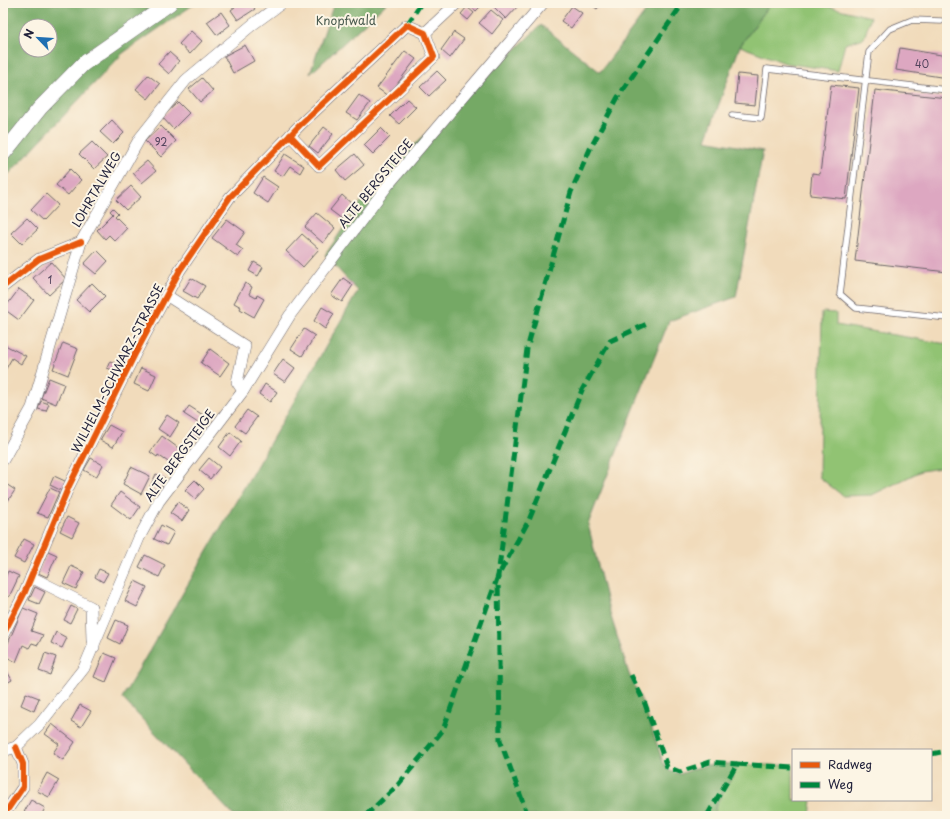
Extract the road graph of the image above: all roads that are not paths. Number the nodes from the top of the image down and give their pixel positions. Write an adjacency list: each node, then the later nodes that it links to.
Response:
1 (170, 3): 11 (main road)
2 (282, 3): 12 (street, LOHRTALWEG)
3 (457, 3): 6 (street)
4 (543, 3): 16 (street, ALTE BERGSTEIGE)
5 (941, 22): 7 (lane)
6 (425, 33): 10 (street, WILHELM-SCHWARZ-STRASSE); 10 (street)
7 (866, 80): 8 (lane); 9 (lane); 15 (lane)
8 (947, 90)
9 (732, 115)
10 (290, 135): 14 (street, WILHELM-SCHWARZ-STRASSE)
11 (3, 154)
12 (81, 242): 13 (street); 17 (street, LOHRTALWEG)
13 (3, 287)
14 (166, 295): 16 (street); 18 (street, WILHELM-SCHWARZ-STRASSE)
15 (947, 318)
16 (243, 391): 20 (street, ALTE BERGSTEIGE)
17 (3, 460)
18 (31, 577): 19 (street, WILHELM-SCHWARZ-STRASSE); 20 (street)
19 (3, 635)
20 (94, 648): 21 (street, ALTE BERGSTEIGE)
21 (16, 747): 22 (street, ALTE BERGSTEIGE); 23 (street)
22 (3, 751)
23 (3, 816)

